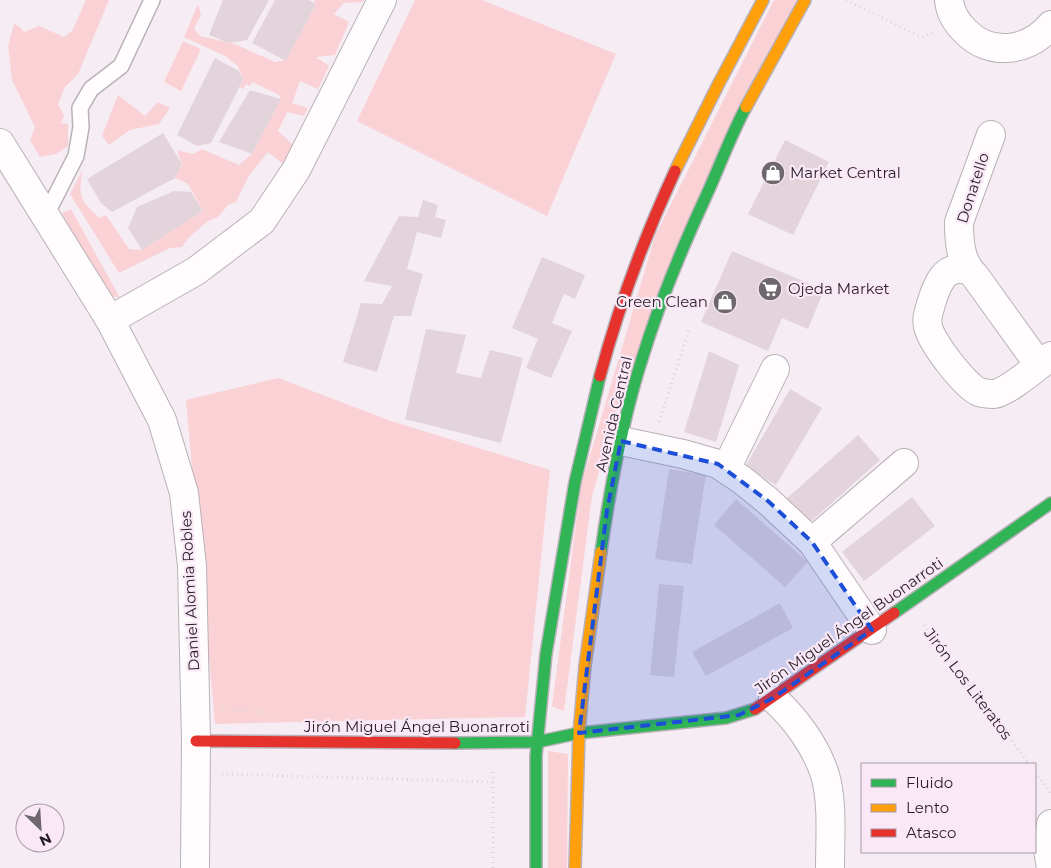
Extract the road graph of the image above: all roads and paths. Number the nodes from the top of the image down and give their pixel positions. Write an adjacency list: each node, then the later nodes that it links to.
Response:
1 (152, 0): 12 (lane)
2 (382, 0): 14 (street)
3 (763, 0): 29 (street, Avenida Central)
4 (805, 0): 18 (street, Avenida Central)
5 (846, 0): 6 (path)
6 (953, 12): 7 (street)
7 (1051, 26)
8 (0, 126): 11 (street, Daniel Alomia Robles)
9 (991, 135): 13 (street, Donatello)
10 (0, 142): 11 (street, Daniel Alomia Robles)
11 (21, 175): 12 (street, Daniel Alomia Robles)
12 (46, 215): 14 (street, Daniel Alomia Robles)
13 (968, 270): 16 (street, Donatello); 16 (street, Donatello)
14 (110, 320): 28 (street, Daniel Alomia Robles)
15 (690, 327): 19 (path)
16 (1045, 360)
17 (775, 369): 21 (street)
18 (621, 441): 19 (street); 27 (street, Avenida Central)
19 (651, 447): 21 (street)
20 (904, 463): 23 (street)
21 (726, 469): 23 (street)
22 (1051, 503): 24 (street, Jirón Miguel Ángel Buonarroti)
23 (812, 542): 25 (street)
24 (908, 604): 25 (street, Jirón Miguel Ángel Buonarroti); 31 (path, Jirón Los Literatos)
25 (872, 630): 26 (street, Jirón Miguel Ángel Buonarroti)
26 (773, 698): 27 (street, Jirón Miguel Ángel Buonarroti); 41 (street)
27 (579, 734): 29 (street, Jirón Miguel Ángel Buonarroti); 40 (street, Avenida Central)
28 (196, 741): 30 (street, Jirón Miguel Ángel Buonarroti); 37 (street, Daniel Alomia Robles)
29 (537, 742): 30 (street, Jirón Miguel Ángel Buonarroti); 39 (street, Avenida Central)
30 (494, 743): 34 (path)
31 (1028, 763)
32 (1036, 773): 35 (path)
33 (221, 774): 34 (path)
34 (493, 782): 38 (path)
35 (1051, 793)
36 (1051, 824): 42 (street)
37 (195, 868)
38 (493, 868)
39 (536, 868)
40 (575, 868)
41 (830, 868)
42 (1051, 868)

